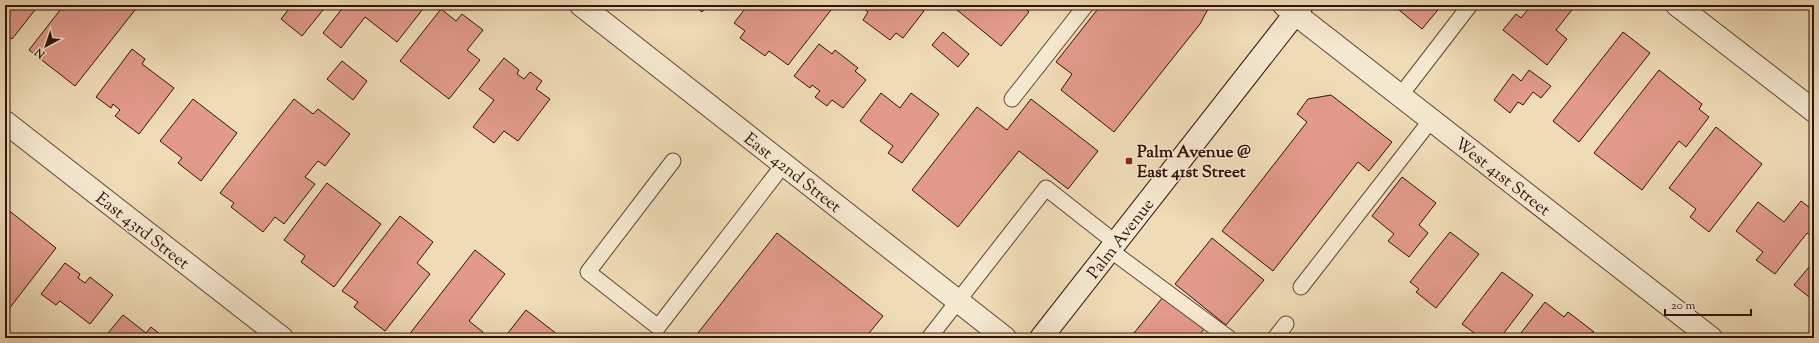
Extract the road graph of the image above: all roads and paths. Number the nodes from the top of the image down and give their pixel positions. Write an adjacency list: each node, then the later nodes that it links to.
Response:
1 (581, 5): 12 (street, East 42nd Street)
2 (1086, 5): 7 (lane)
3 (1470, 5): 6 (lane)
4 (1677, 5): 8 (street)
5 (1294, 8): 6 (street, West 41st Street); 13 (street, Palm Avenue)
6 (1400, 96): 9 (street, West 41st Street)
7 (1012, 99)
8 (1814, 111)
9 (1431, 120): 14 (lane); 23 (street, West 41st Street)
10 (5, 122): 17 (street, East 43rd Street)
11 (673, 161): 12 (lane)
12 (784, 164): 15 (street, East 42nd Street)
13 (1113, 246): 15 (lane); 20 (street, Palm Avenue); 21 (lane)
14 (1301, 287)
15 (958, 300): 18 (lane); 19 (street, East 42nd Street)
16 (1286, 324): 22 (lane)
17 (282, 338)
18 (929, 338)
19 (1005, 338)
20 (1041, 338)
21 (1229, 338)
22 (1275, 338)
23 (1711, 338)

